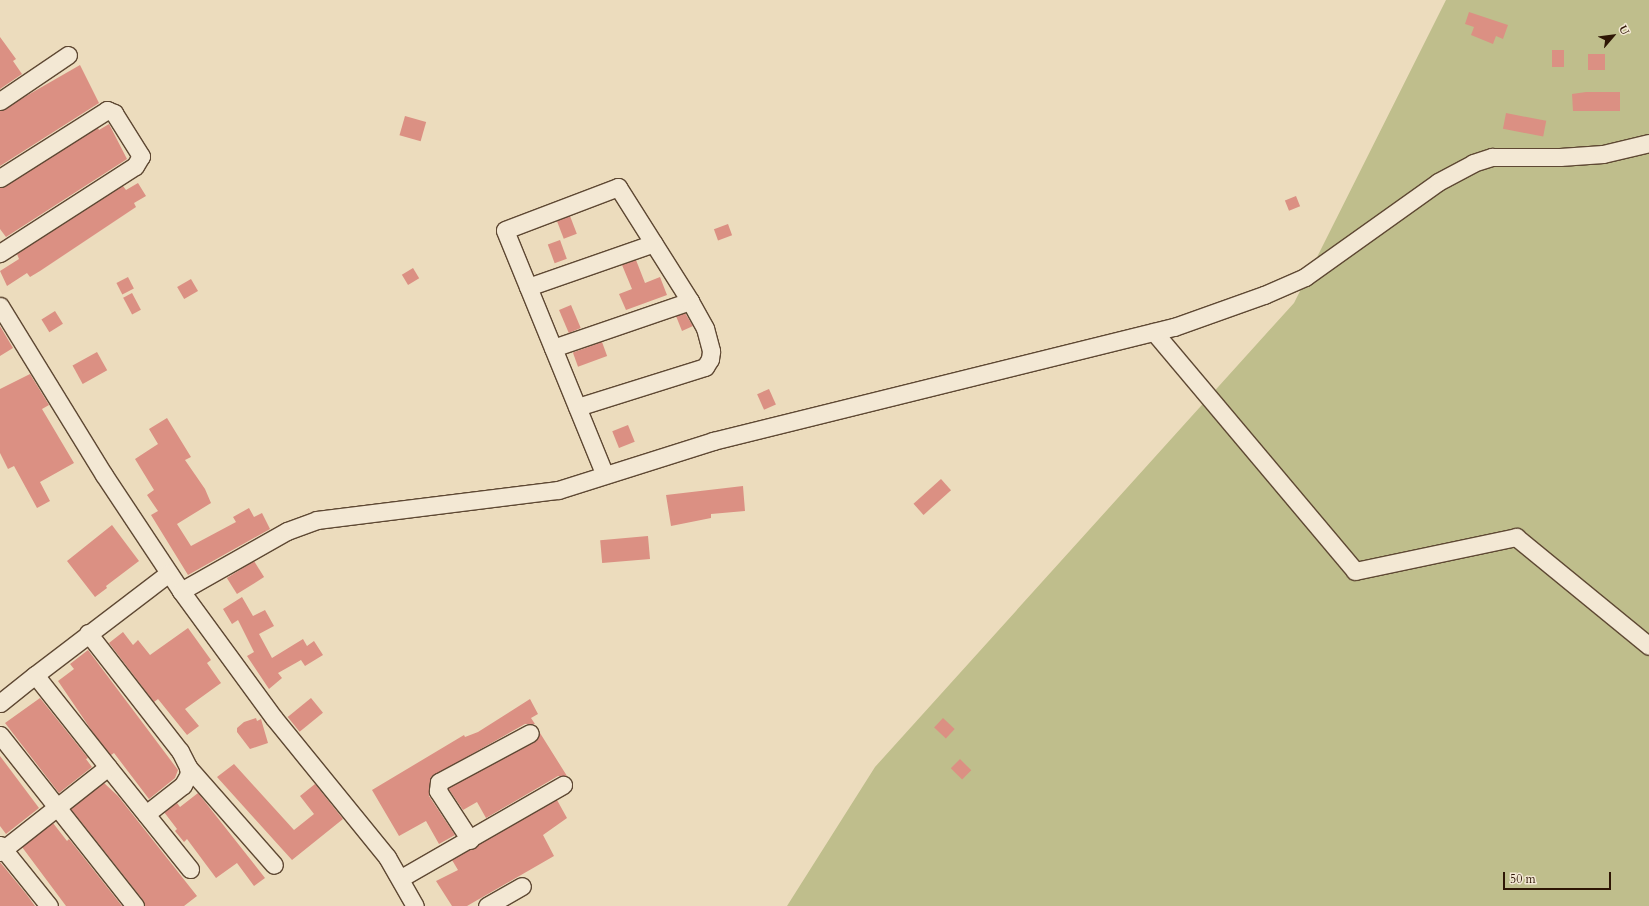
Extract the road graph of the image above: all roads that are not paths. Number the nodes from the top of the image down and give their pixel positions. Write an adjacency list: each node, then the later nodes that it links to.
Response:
1 (68, 55): 2 (street)
2 (0, 101)
3 (1649, 143): 10 (street)
4 (0, 178): 6 (street)
5 (654, 243): 7 (street); 7 (street); 8 (street)
6 (0, 253)
7 (528, 287): 11 (street)
8 (690, 301): 11 (street); 12 (street)
9 (0, 306): 14 (street)
10 (1154, 332): 13 (street); 17 (street)
11 (553, 348): 12 (street)
12 (577, 407): 13 (street)
13 (601, 474): 15 (street)
14 (170, 573): 15 (street); 16 (street)
15 (181, 591): 31 (street)
16 (88, 633): 18 (street); 23 (street)
17 (1649, 646)
18 (35, 675): 19 (street); 22 (street)
19 (0, 704)
20 (530, 733): 27 (street)
21 (0, 735): 25 (street)
22 (108, 767): 25 (street); 26 (street)
23 (188, 767): 26 (street); 29 (street)
24 (563, 784): 27 (street)
25 (56, 809): 28 (street); 34 (street)
26 (146, 814): 30 (street)
27 (470, 840): 31 (street)
28 (1, 849): 33 (street)
29 (274, 865)
30 (190, 869)
31 (401, 878): 35 (street)
32 (522, 886): 36 (street)
33 (49, 906)
34 (135, 906)
35 (415, 906)
36 (487, 906)

